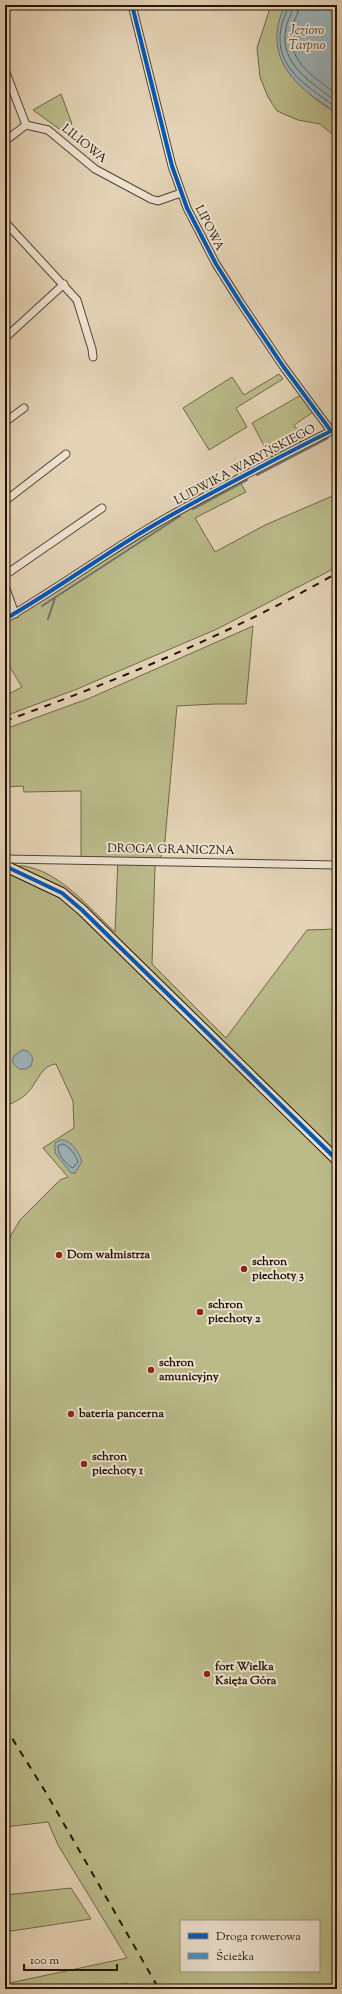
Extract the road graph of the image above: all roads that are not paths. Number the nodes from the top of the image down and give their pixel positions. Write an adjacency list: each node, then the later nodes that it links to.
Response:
1 (132, 5): 5 (street, LIPOWA)
2 (5, 70): 3 (street)
3 (26, 125): 4 (street); 5 (street, LILIOWA)
4 (5, 141)
5 (181, 193): 12 (street, LIPOWA)
6 (5, 222): 7 (street)
7 (64, 284): 8 (street); 9 (street)
8 (5, 338)
9 (92, 357)
10 (24, 408): 11 (street)
11 (5, 422)
12 (334, 432): 18 (street, LUDWIKA WARYŃSKIEGO)
13 (66, 454): 14 (street)
14 (5, 501)
15 (102, 508): 16 (street)
16 (5, 575)
17 (5, 586): 18 (street)
18 (15, 614): 19 (street, LUDWIKA WARYŃSKIEGO)
19 (5, 619)
20 (5, 859): 22 (street, DROGA GRANICZNA)
21 (5, 866): 23 (street)
22 (337, 866)
23 (337, 1160)

